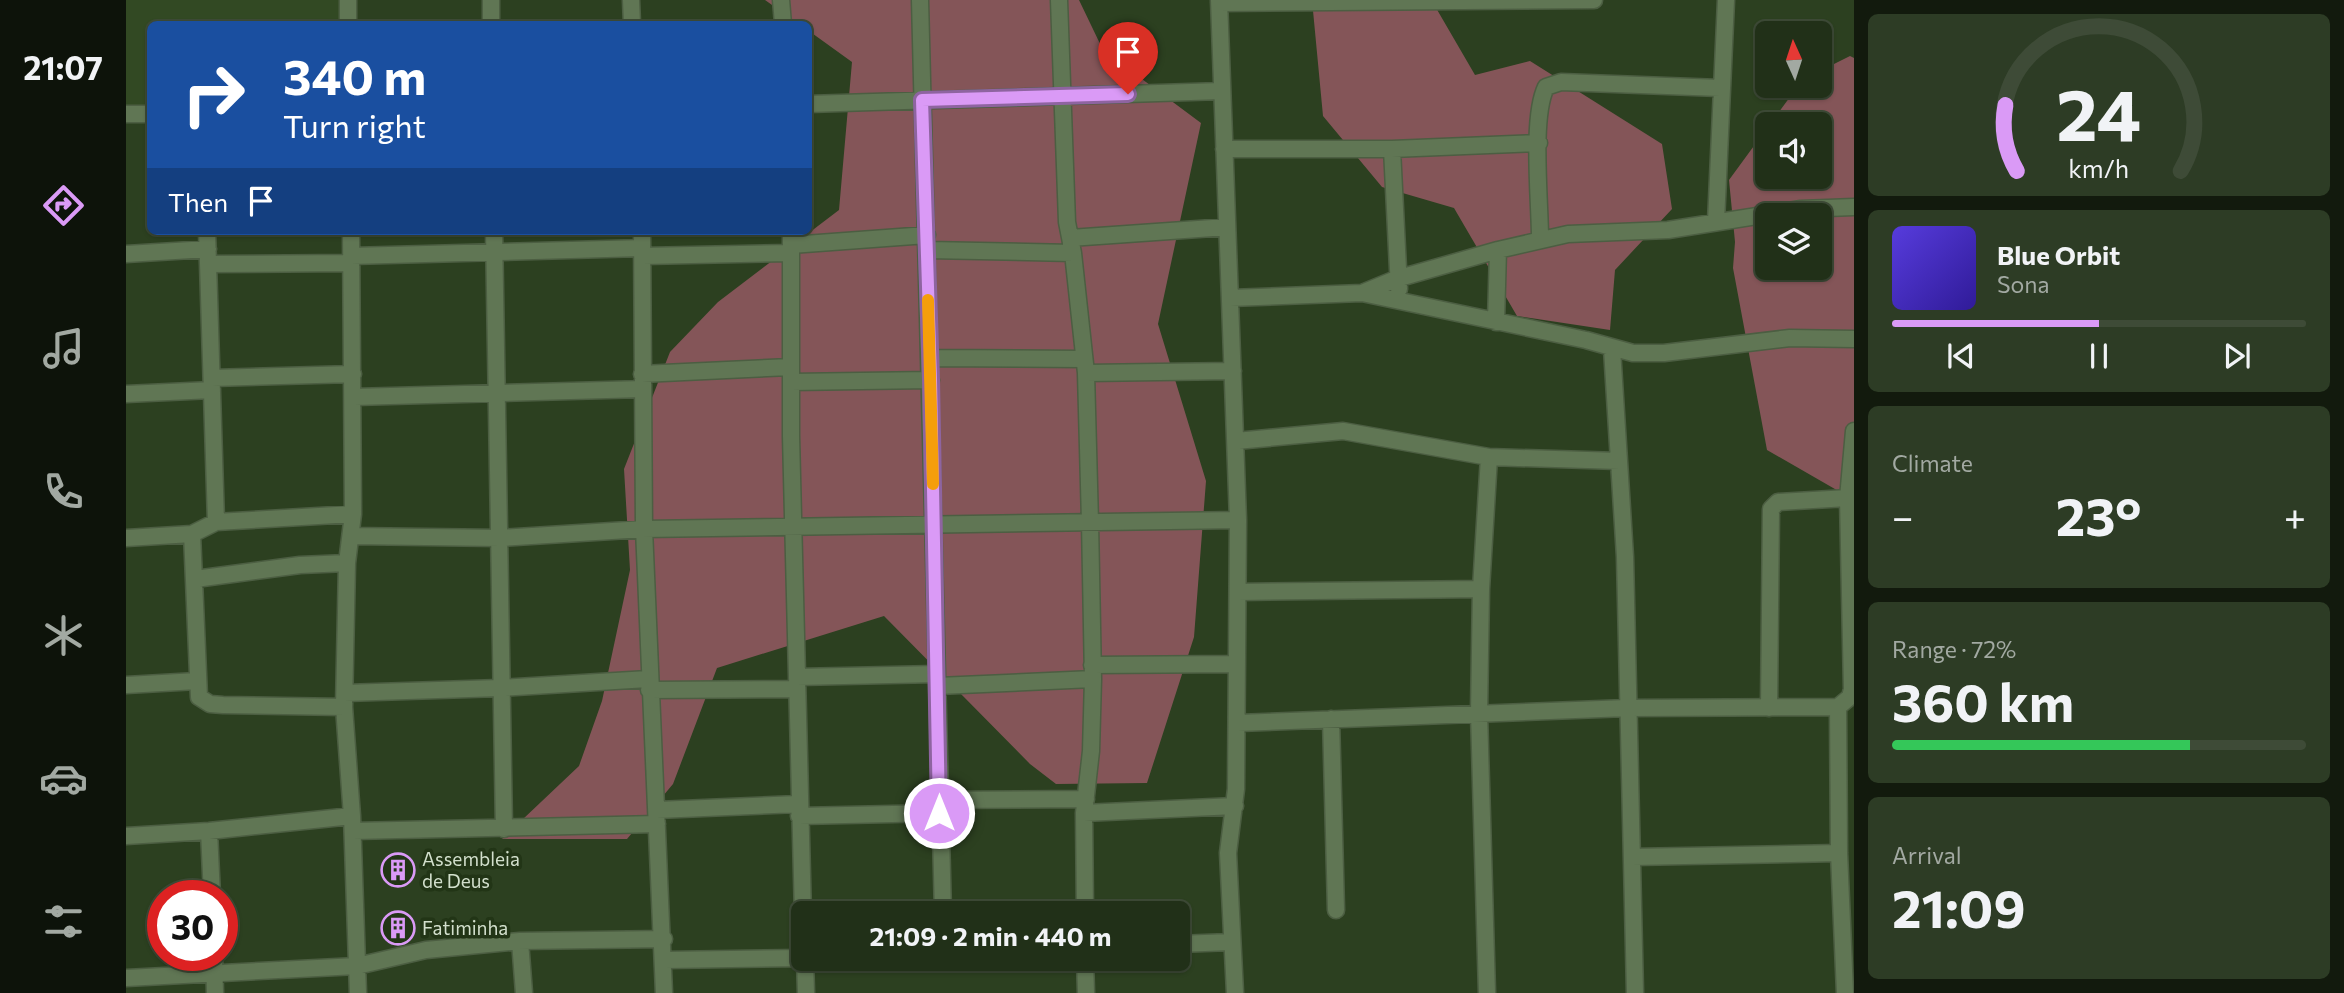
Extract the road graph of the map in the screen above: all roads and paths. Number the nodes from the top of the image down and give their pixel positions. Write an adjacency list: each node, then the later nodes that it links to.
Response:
1 (348, 0): 10 (street)
2 (491, 0): 11 (street)
3 (631, 0): 12 (street)
4 (781, 0): 13 (street)
5 (920, 0): 17 (street)
6 (1059, 0): 16 (street)
7 (1594, 0): 9 (street)
8 (1726, 0): 14 (street)
9 (1219, 2): 15 (street)
10 (348, 21)
11 (491, 21)
12 (632, 21)
13 (783, 21)
14 (1720, 88): 21 (street); 25 (street)
15 (1222, 91): 16 (street); 22 (street)
16 (1060, 97): 17 (street); 34 (street)
17 (922, 100): 18 (street); 33 (street)
18 (812, 104)
19 (126, 114): 20 (street)
20 (147, 114)
21 (1539, 143): 23 (street); 31 (street)
22 (1224, 149): 23 (street); 26 (street)
23 (1392, 149): 41 (street)
24 (1854, 207): 25 (street)
25 (1716, 222): 31 (street)
26 (1227, 227): 34 (street); 43 (street)
27 (207, 235): 39 (street)
28 (351, 235): 40 (street)
29 (494, 235): 36 (street)
30 (642, 235): 37 (street)
31 (1541, 238): 35 (street)
32 (791, 243): 33 (street); 37 (street); 52 (street)
33 (927, 243): 34 (street); 48 (street)
34 (1071, 246): 49 (street)
35 (1498, 250): 41 (street); 45 (street)
36 (495, 252): 37 (street); 40 (street); 56 (street)
37 (642, 252): 54 (street)
38 (126, 254): 39 (street)
39 (208, 257): 40 (street); 55 (street)
40 (351, 260): 51 (street)
41 (1396, 279): 42 (street); 44 (street)
42 (1362, 293): 43 (street); 44 (street)
43 (1230, 298): 50 (street)
44 (1402, 301): 45 (street)
45 (1496, 322): 47 (street)
46 (1854, 339): 47 (street)
47 (1612, 349): 62 (street)
48 (929, 358): 49 (street); 53 (street)
49 (1084, 366): 50 (street); 67 (street)
50 (1233, 371): 60 (street)
51 (353, 374): 55 (street); 58 (street)
52 (790, 375): 53 (street); 54 (street); 68 (street)
53 (931, 380): 69 (street)
54 (643, 382): 56 (street); 70 (street)
55 (212, 384): 57 (street); 66 (street)
56 (499, 392): 58 (street); 74 (street)
57 (126, 394)
58 (354, 397): 64 (street)
59 (1854, 431): 63 (street)
60 (1236, 441): 61 (street); 65 (street)
61 (1489, 457): 62 (street); 77 (street)
62 (1619, 461): 89 (street)
63 (1851, 489): 88 (street); 90 (street)
64 (353, 514): 66 (street); 72 (street)
65 (1238, 520): 67 (street); 78 (street)
66 (216, 522): 71 (street)
67 (1090, 522): 69 (street); 80 (street)
68 (793, 527): 69 (street); 70 (street); 83 (street)
69 (934, 527): 81 (street)
70 (644, 530): 74 (street); 84 (street)
71 (192, 534): 73 (street); 76 (street)
72 (352, 536): 74 (street); 75 (street)
73 (126, 538)
74 (500, 538): 86 (street)
75 (347, 563): 76 (street); 87 (street)
76 (195, 579): 82 (street)
77 (1481, 589): 78 (street); 91 (street)
78 (1238, 592): 79 (street)
79 (1237, 664): 80 (street); 93 (street)
80 (1092, 672): 81 (street); 96 (street)
81 (938, 680): 83 (street); 95 (street)
82 (197, 681): 85 (street); 87 (street)
83 (797, 683): 84 (street); 98 (street)
84 (648, 684): 86 (street); 99 (street)
85 (126, 685)
86 (500, 688): 87 (street); 101 (street)
87 (344, 700): 100 (street)
88 (1838, 707): 90 (street); 94 (street)
89 (1627, 708): 90 (street); 91 (street); 105 (street)
90 (1769, 708)
91 (1479, 713): 92 (street); 130 (street)
92 (1331, 719): 93 (street); 110 (street)
93 (1238, 723): 97 (street)
94 (1846, 789): 104 (street)
95 (939, 806): 96 (street); 98 (street); 108 (street)
96 (1085, 806): 97 (street); 109 (street)
97 (1235, 806): 113 (street)
98 (799, 810): 99 (street); 107 (street)
99 (657, 817): 101 (street); 111 (street)
100 (352, 823): 101 (street); 102 (street); 117 (street)
101 (504, 829)
102 (209, 831): 103 (street); 106 (street)
103 (126, 836)
104 (1839, 853): 105 (street); 132 (street)
105 (1632, 857): 131 (street)
106 (211, 880)
107 (802, 901)
108 (943, 901)
109 (1085, 901)
110 (1336, 909)
111 (664, 939): 112 (street); 116 (street)
112 (520, 941): 117 (street); 125 (street)
113 (1231, 942): 114 (street); 129 (street)
114 (1190, 944)
115 (791, 958): 116 (street)
116 (665, 960): 126 (street)
117 (357, 966): 121 (street); 124 (street)
118 (215, 971): 121 (street)
119 (805, 971): 127 (street)
120 (1085, 971): 128 (street)
121 (215, 974): 122 (street); 123 (street)
122 (126, 978)
123 (215, 993)
124 (358, 993)
125 (524, 993)
126 (664, 993)
127 (806, 993)
128 (1086, 993)
129 (1235, 993)
130 (1487, 993)
131 (1635, 993)
132 (1845, 993)

